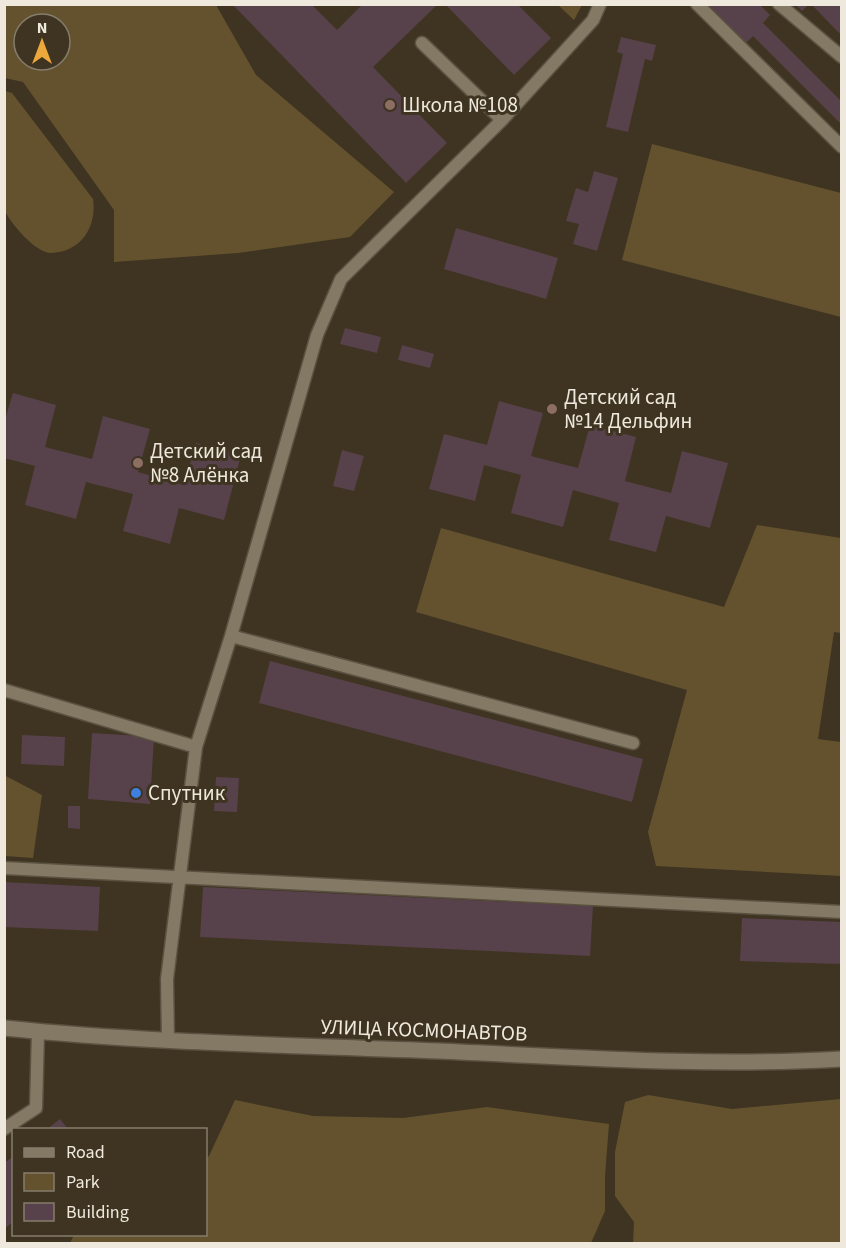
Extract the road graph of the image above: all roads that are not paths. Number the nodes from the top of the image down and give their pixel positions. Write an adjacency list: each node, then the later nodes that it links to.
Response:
1 (600, 4): 6 (lane)
2 (697, 4): 7 (lane)
3 (779, 4): 5 (lane)
4 (422, 43): 6 (lane)
5 (842, 57)
6 (502, 120): 8 (lane)
7 (842, 147)
8 (231, 636): 10 (lane); 11 (lane)
9 (4, 690): 11 (lane)
10 (633, 743)
11 (196, 747): 13 (lane)
12 (4, 868): 13 (lane)
13 (179, 879): 14 (lane); 17 (lane)
14 (842, 912)
15 (4, 1028): 16 (street, УЛИЦА КОСМОНАВТОВ)
16 (38, 1032): 17 (street, УЛИЦА КОСМОНАВТОВ); 19 (lane)
17 (168, 1040): 18 (street, УЛИЦА КОСМОНАВТОВ)
18 (842, 1059)
19 (4, 1129)

